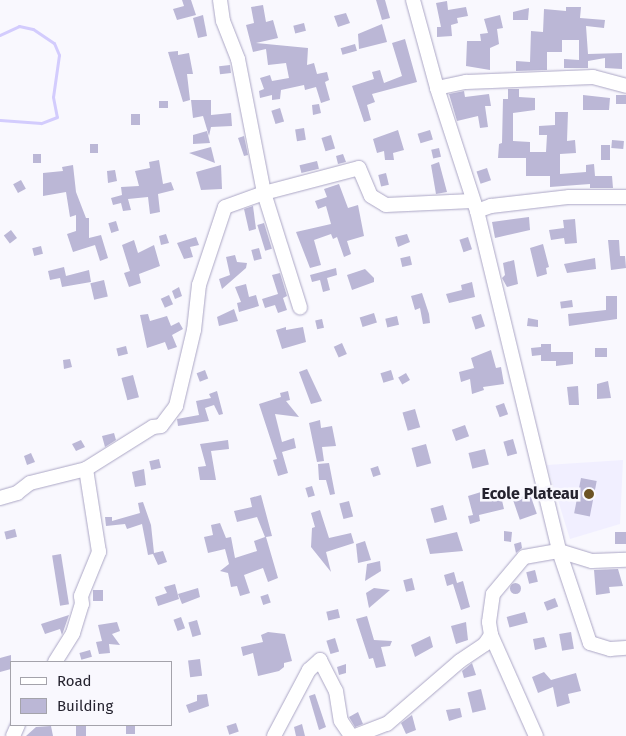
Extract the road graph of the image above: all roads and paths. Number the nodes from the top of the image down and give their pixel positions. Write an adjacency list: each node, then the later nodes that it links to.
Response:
1 (220, 0): 5 (street)
2 (413, 0): 4 (street)
3 (626, 86): 4 (street)
4 (437, 88): 7 (street)
5 (264, 193): 7 (street); 8 (street); 9 (street)
6 (626, 197): 7 (street)
7 (474, 206): 11 (street)
8 (300, 307)
9 (86, 469): 10 (street); 15 (street)
10 (0, 498)
11 (559, 551): 12 (street); 13 (street); 14 (street)
12 (626, 560)
13 (491, 635): 18 (street); 19 (street)
14 (626, 648)
15 (56, 661)
16 (274, 736): 17 (street)
17 (351, 736)
18 (355, 736)
19 (536, 736)

